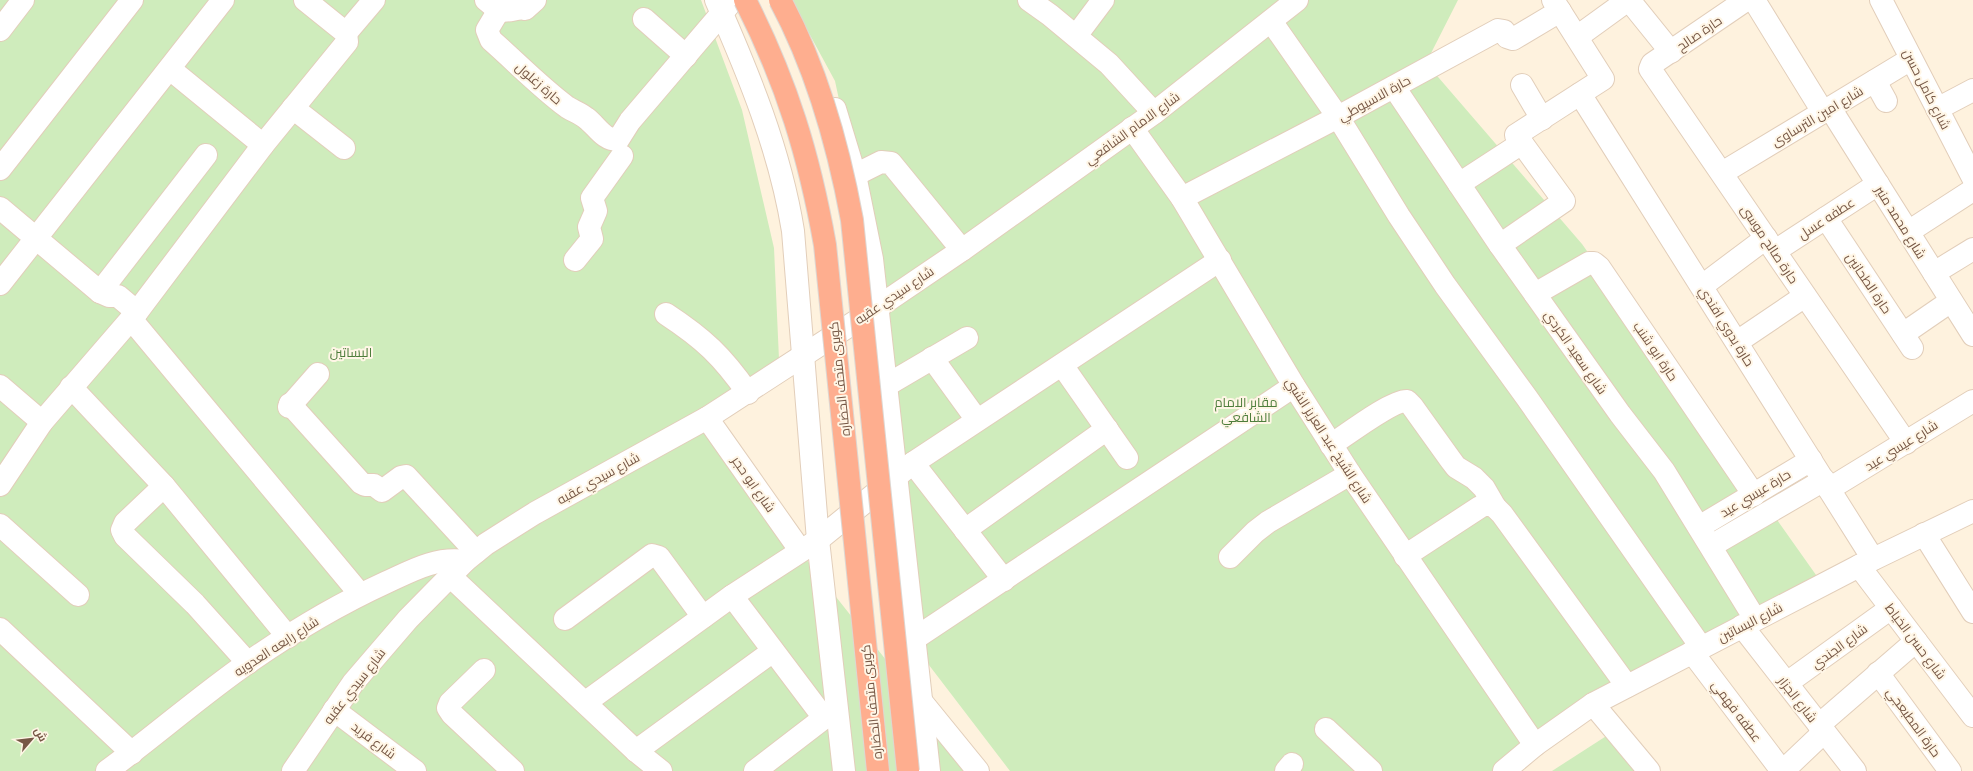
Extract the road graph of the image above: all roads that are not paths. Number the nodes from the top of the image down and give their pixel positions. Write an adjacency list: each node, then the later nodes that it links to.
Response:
1 (23, 0): 22 (street)
2 (132, 0): 48 (street)
3 (223, 0): 29 (street)
4 (305, 0): 23 (street)
5 (374, 0): 23 (street)
6 (536, 0): 18 (street)
7 (745, 0): 152 (highway, كوبرى متحف الحضاره, bridge)
8 (780, 0): 153 (highway, bridge)
9 (788, 0): 50 (street)
10 (1029, 0): 24 (street)
11 (1103, 0): 24 (street)
12 (1297, 0): 21 (street, شارع الامام الشافعي)
13 (1629, 0): 25 (street); 26 (street)
14 (1746, 0): 26 (street, حارة صالح)
15 (1754, 0): 38 (street, شارع محمد منير)
16 (1882, 0): 28 (street, شارع كامل حسن)
17 (724, 4): 27 (street); 79 (street)
18 (493, 5): 46 (street, حارة زغلول)
19 (1557, 5): 25 (street); 32 (street, حارة الاسيوطي)
20 (644, 19): 27 (street)
21 (1271, 21): 39 (street, شارع الامام الشافعي); 40 (street, عطفه فهمي)
22 (0, 30)
23 (346, 33): 36 (street)
24 (1076, 36): 39 (street)
25 (1577, 37): 34 (street)
26 (1671, 52): 49 (street, حارة صالح موسى)
27 (686, 56): 46 (street)
28 (1912, 59): 30 (street, شارع امين الترساوى); 37 (street, شارع كامل حسن)
29 (170, 68): 44 (street); 59 (street)
30 (1875, 81): 35 (street); 38 (street, شارع امين الترساوى)
31 (1522, 85): 41 (street)
32 (1394, 87): 40 (street, حارة الاسيوطي); 52 (street, شارع سعيد الكردي)
33 (1973, 90): 37 (street)
34 (1580, 94): 41 (street); 68 (street, حارة بدوي افندي)
35 (1886, 101)
36 (293, 108): 44 (street); 45 (street)
37 (1937, 109): 51 (street, شارع كامل حسن)
38 (1827, 110): 49 (street, شارع امين الترساوى); 53 (street, شارع محمد منير)
39 (1154, 114): 42 (street, شارع الامام الشافعي)
40 (1338, 118): 55 (street, حارة الاسيوطي); 128 (street, عطفه فهمي)
41 (1542, 119): 43 (street)
42 (1132, 128): 55 (street, شارع الشيخ عبد العزيز الشبي); 63 (street, شارع الامام الشافعي)
43 (1522, 143): 52 (street); 60 (street)
44 (263, 145): 75 (street)
45 (344, 148)
46 (624, 154): 64 (street)
47 (206, 155): 69 (street)
48 (0, 168)
49 (1722, 173): 61 (street, حارة صالح موسى)
50 (855, 174): 63 (street); 73 (street)
51 (1973, 178)
52 (1460, 184): 60 (street, شارع سعيد الكردي)
53 (1878, 184): 57 (street, عطفه عسل); 58 (street, شارع محمد منير)
54 (1973, 190): 58 (street)
55 (1182, 198): 65 (street, شارع الشيخ عبد العزيز الشبي)
56 (0, 208): 59 (street)
57 (1826, 218): 61 (street, عطفه عسل); 72 (street, حارة الطحانين)
58 (1908, 232): 66 (street, شارع محمد منير)
59 (36, 237): 67 (street); 69 (street)
60 (1500, 245): 70 (street, شارع سعيد الكردي)
61 (1770, 245): 68 (street, عطفه عسل); 71 (street, حارة صالح موسى)
62 (1973, 249): 66 (street)
63 (962, 250): 73 (street, شارع سيدي عقبه)
64 (575, 260)
65 (1220, 260): 81 (street); 85 (street, شارع الشيخ عبد العزيز الشبي)
66 (1934, 274): 72 (street, شارع محمد منير)
67 (0, 284)
68 (1702, 286): 78 (street, حارة بدوي افندي)
69 (100, 292): 75 (street)
70 (1535, 294): 102 (street, حارة ابو شنب); 106 (street, شارع سعيد الكردي)
71 (1805, 296): 78 (street); 93 (street, حارة صالح موسى)
72 (1951, 301): 76 (street, شارع محمد منير)
73 (878, 307): 79 (street, شارع سيدي عقبه); 83 (street)
74 (666, 314): 87 (street)
75 (134, 315): 86 (street); 116 (street)
76 (1973, 335)
77 (967, 338): 80 (street)
78 (1737, 342): 96 (street, حارة بدوي افندي)
79 (804, 354): 87 (street, شارع سيدي عقبه); 109 (street)
80 (932, 358): 83 (street); 90 (street)
81 (1062, 365): 90 (street); 92 (street)
82 (318, 374): 114 (street)
83 (886, 385): 97 (street)
84 (0, 386): 91 (street)
85 (1294, 386): 94 (street, شارع الشيخ عبد العزيز الشبي); 115 (street)
86 (71, 387): 91 (street); 101 (street)
87 (748, 393): 89 (street, شارع سيدي عقبه)
88 (1973, 401): 93 (street, شارع عيسي عيد)
89 (707, 418): 109 (street, شارع ابو حجر); 114 (street, شارع سيدي عقبه)
90 (977, 420): 97 (street)
91 (42, 422): 99 (street)
92 (1107, 429): 95 (street); 107 (street)
93 (1906, 442): 100 (street, شارع عيسي عيد)
94 (1331, 445): 98 (street, شارع الشيخ عبد العزيز الشبي); 103 (street)
95 (1127, 458)
96 (1811, 460): 100 (street, حارة بدوي افندي); 102 (street, حارة عيسي عيد)
97 (905, 469): 107 (street); 109 (street); 126 (street)
98 (1350, 474): 111 (street, شارع الشيخ عبد العزيز الشبي); 112 (street)
99 (0, 485)
100 (1827, 485): 110 (street, شارع عيسي عيد); 113 (street, حارة بدوي افندي)
101 (164, 486): 125 (street); 130 (street)
102 (1754, 495): 106 (street, حارة عيسي عيد)
103 (1495, 508): 111 (street); 134 (street)
104 (1973, 511): 108 (street, شارع البساتين)
105 (0, 525): 117 (street)
106 (1699, 527): 110 (street, شارع سعيد الكردي)
107 (965, 530): 115 (street)
108 (1924, 534): 113 (street, شارع البساتين); 120 (street)
109 (809, 545): 118 (street); 151 (street)
110 (1711, 546): 123 (street, شارع سعيد الكردي)
111 (1405, 556): 142 (street, شارع الشيخ عبد العزيز الشبي)
112 (1230, 557)
113 (1866, 562): 119 (street, شارع حسن الخياط); 123 (street, شارع البساتين)
114 (464, 563): 116 (street, شارع رابعه العدويه); 136 (street); 138 (street, شارع سيدي عقبه)
115 (1004, 580): 126 (street)
116 (360, 594): 125 (street, شارع رابعه العدويه)
117 (78, 595)
118 (732, 596): 121 (street); 129 (street)
119 (1891, 608): 127 (street, شارع حسن الخياط); 133 (street, شارع الجندي)
120 (1973, 612)
121 (703, 618): 122 (street); 136 (street)
122 (565, 619)
123 (1749, 623): 128 (street, شارع البساتين); 133 (street, شارع الجزار)
124 (1, 631): 144 (street)
125 (288, 636): 130 (street, شارع رابعه العدويه)
126 (914, 640): 135 (street)
127 (1916, 641): 132 (street); 139 (street, شارع حسن الخياط)
128 (1696, 650): 134 (street, شارع البساتين); 159 (street, عطفه فهمي)
129 (773, 651): 143 (street); 150 (street)
130 (248, 663): 144 (street, شارع رابعه العدويه)
131 (484, 670): 148 (street)
132 (1878, 673): 140 (street); 161 (street, حارة المطبعجي)
133 (1786, 683): 140 (street, شارع الجزار)
134 (1627, 686): 137 (street, شارع البساتين)
135 (921, 701): 154 (street); 155 (street)
136 (586, 702): 143 (street)
137 (1593, 704): 142 (street, شارع البساتين); 158 (street)
138 (334, 710): 146 (street, شارع سيدي عقبه); 147 (street, شارع فريد)
139 (1973, 715)
140 (1822, 728): 159 (street); 160 (street, شارع الجزار)
141 (1326, 729): 156 (street)
142 (1535, 745): 157 (street, شارع البساتين)
143 (636, 751): 149 (street)
144 (132, 753): 145 (street, شارع رابعه العدويه)
145 (106, 771)
146 (293, 771)
147 (415, 771)
148 (513, 771)
149 (661, 771)
150 (755, 771)
151 (844, 771)
152 (878, 771)
153 (908, 771)
154 (929, 771)
155 (978, 771)
156 (1371, 771)
157 (1504, 771)
158 (1649, 771)
159 (1783, 771)
160 (1855, 771)
161 (1950, 771)

